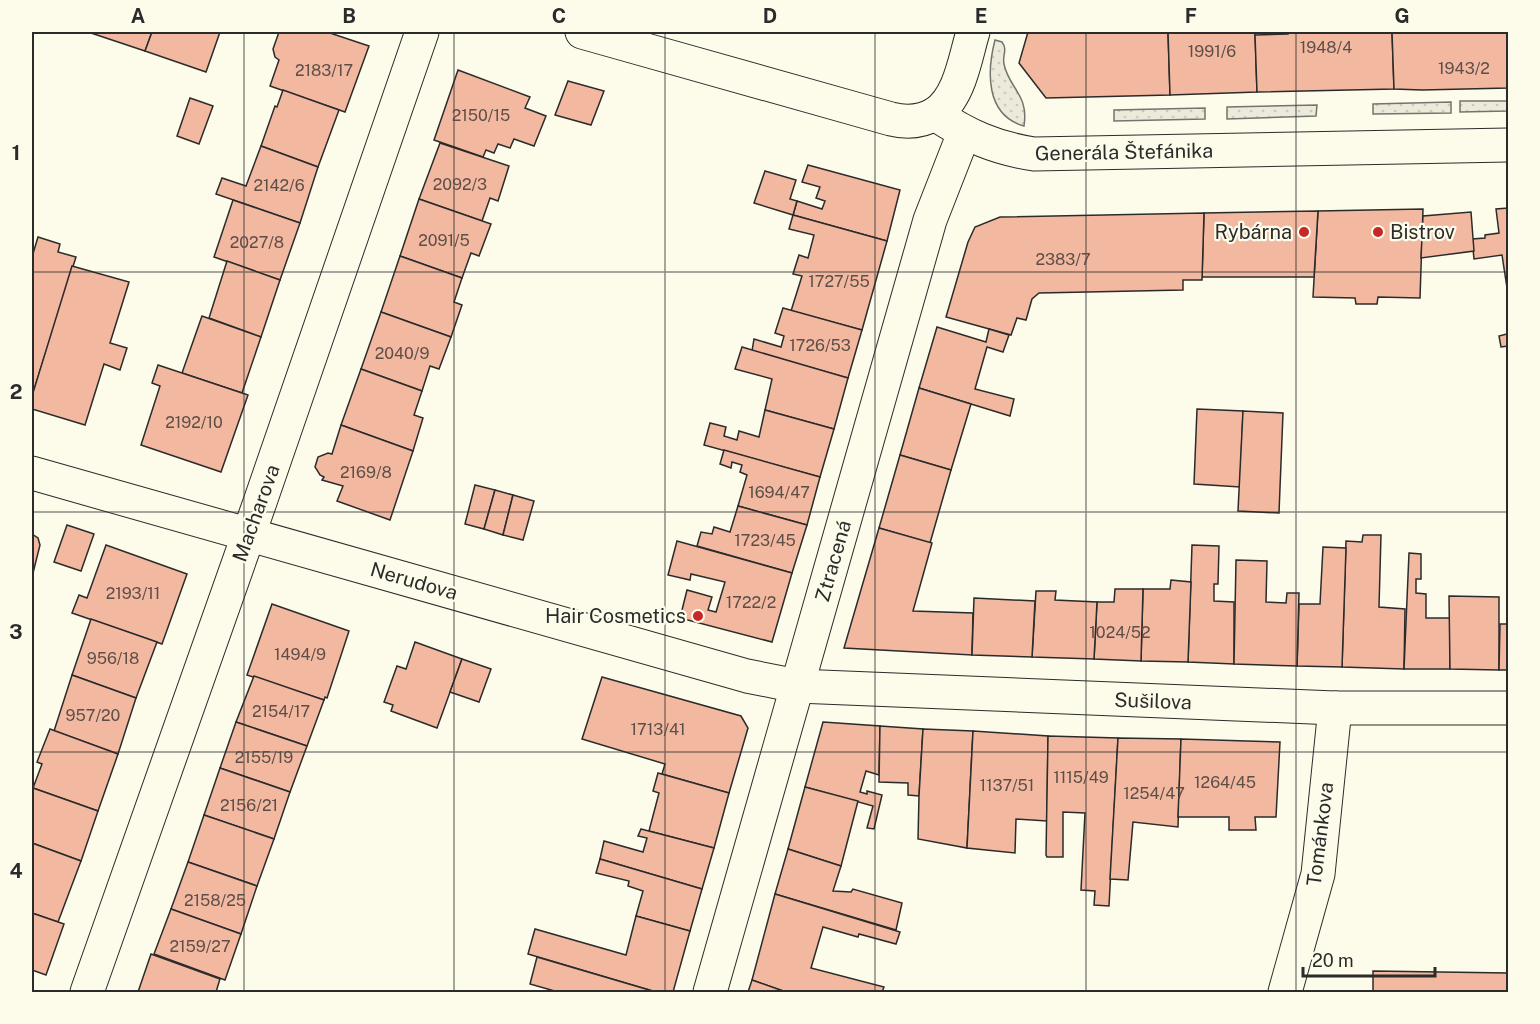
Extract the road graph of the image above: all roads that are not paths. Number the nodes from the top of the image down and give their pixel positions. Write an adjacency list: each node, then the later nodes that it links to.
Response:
1 (422, 32): 8 (street, Macharova)
2 (582, 32): 4 (street)
3 (973, 32): 4 (street)
4 (935, 114): 5 (street, Generála Štefánika)
5 (964, 133): 6 (street, Generála Štefánika); 9 (street, Ztracená)
6 (1509, 145)
7 (32, 473): 8 (street, Nerudova)
8 (249, 534): 9 (street, Nerudova); 12 (street, Macharova)
9 (797, 686): 10 (street, Sušilova); 13 (street, Ztracená)
10 (1335, 708): 11 (street, Sušilova); 14 (street, Tománkova)
11 (1509, 708)
12 (87, 993)
13 (710, 993)
14 (1285, 993)

